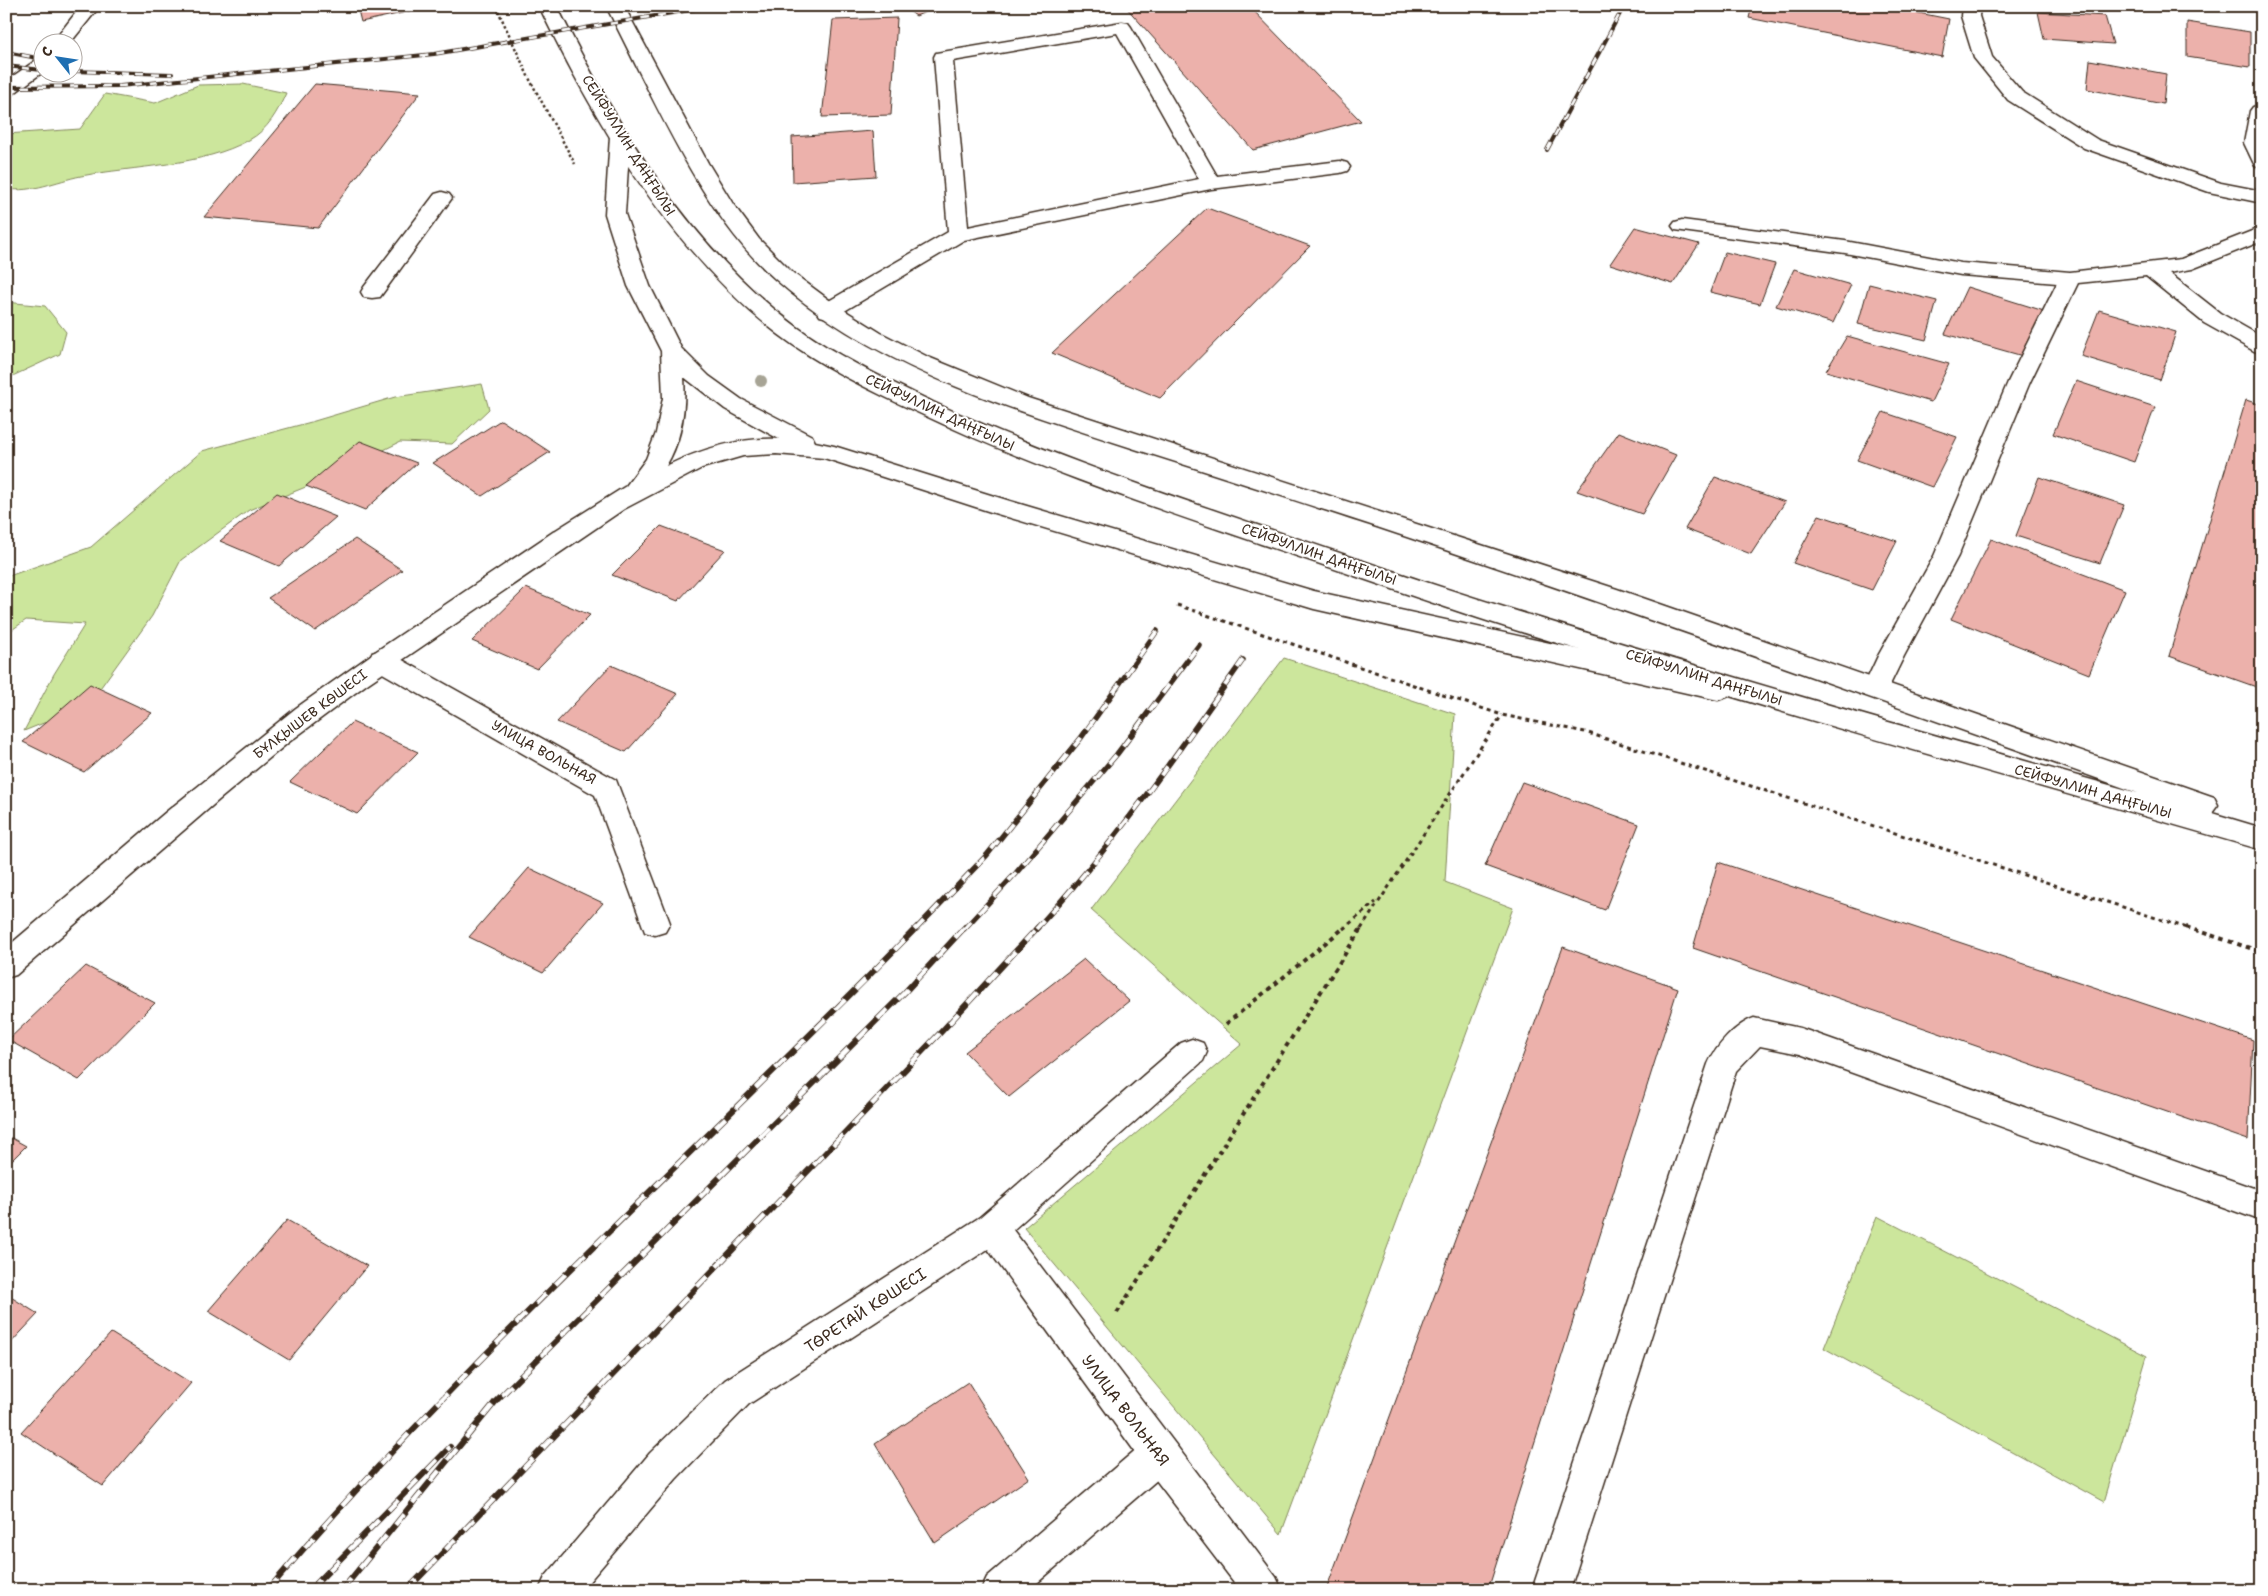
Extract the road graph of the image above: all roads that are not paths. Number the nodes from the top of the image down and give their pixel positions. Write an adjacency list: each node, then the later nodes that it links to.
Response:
1 (91, 6): 5 (main road)
2 (548, 6): 9 (main road, СЕЙФУЛЛИН ДАҢҒЫЛЫ)
3 (615, 6): 21 (main road, СЕЙФУЛЛИН ДАҢҒЫЛЫ)
4 (1971, 6): 14 (main road)
5 (70, 32)
6 (32, 72): 7 (main road)
7 (6, 90)
8 (2262, 110): 10 (main road)
9 (620, 136): 23 (main road); 28 (main road, СЕЙФУЛЛИН ДАҢҒЫЛЫ)
10 (2262, 162)
11 (1340, 167): 12 (main road)
12 (1211, 183): 17 (main road); 17 (main road)
13 (442, 198): 20 (main road)
14 (2262, 198)
15 (1682, 226): 19 (main road)
16 (2262, 233): 18 (main road)
17 (958, 235): 21 (main road)
18 (2151, 269): 19 (main road); 22 (main road)
19 (2070, 278): 27 (main road)
20 (372, 292)
21 (828, 311): 27 (main road, СЕЙФУЛЛИН ДАҢҒЫЛЫ)
22 (2262, 346)
23 (672, 351): 24 (main road); 25 (main road)
24 (826, 451): 25 (main road); 28 (main road)
25 (635, 491): 26 (main road, БҰЛҚЫШЕВ КӨШЕСІ)
26 (381, 660): 31 (main road, УЛИЦА ВОЛЬНАЯ); 32 (main road, БҰЛҚЫШЕВ КӨШЕСІ)
27 (1876, 688): 29 (main road, СЕЙФУЛЛИН ДАҢҒЫЛЫ)
28 (1817, 712): 30 (main road, СЕЙФУЛЛИН ДАҢҒЫЛЫ)
29 (2262, 825)
30 (2262, 839)
31 (656, 923)
32 (6, 966)
33 (1192, 1052): 35 (main road, ТӨРЕТАЙ КӨШЕСІ)
34 (2262, 1206): 40 (main road)
35 (992, 1228): 36 (main road, УЛИЦА ВОЛЬНАЯ); 37 (main road, ТӨРЕТАЙ КӨШЕСІ)
36 (1159, 1454): 38 (main road); 39 (main road, УЛИЦА ВОЛЬНАЯ)
37 (558, 1590)
38 (1000, 1590)
39 (1263, 1590)
40 (1551, 1590)

